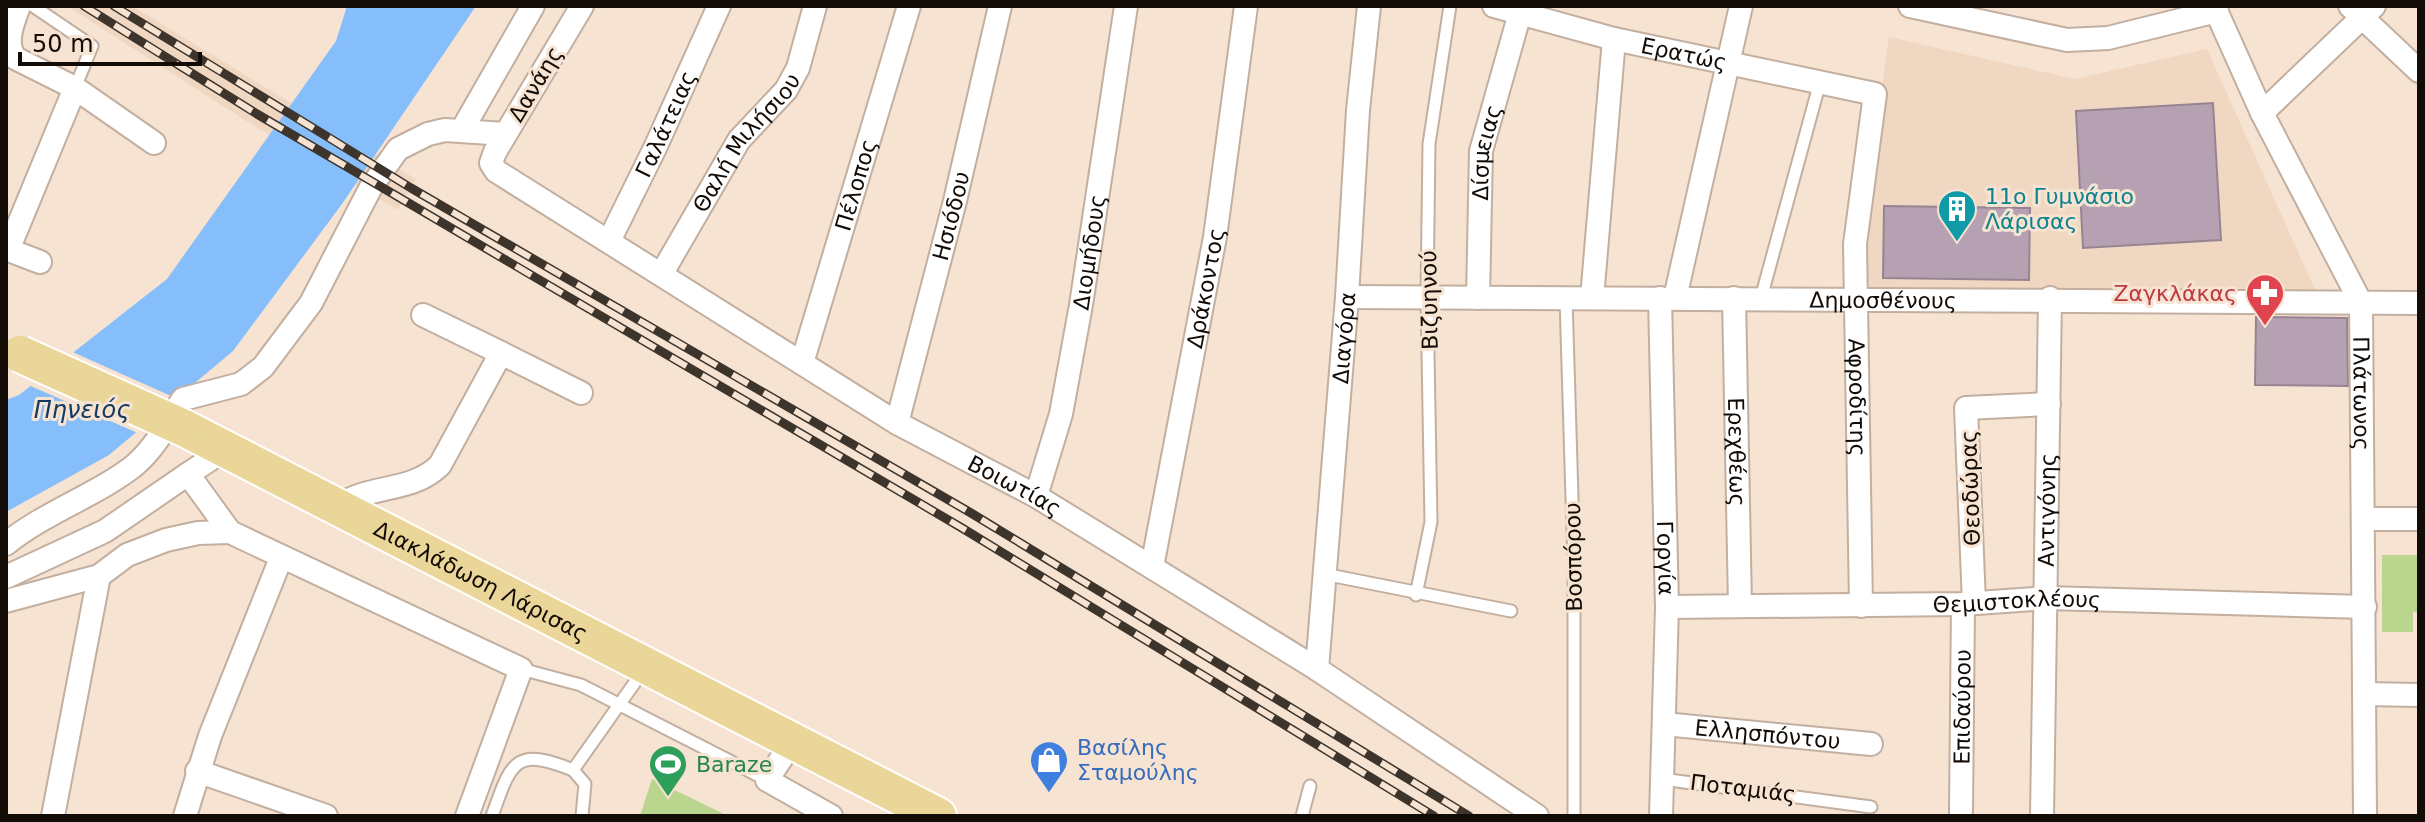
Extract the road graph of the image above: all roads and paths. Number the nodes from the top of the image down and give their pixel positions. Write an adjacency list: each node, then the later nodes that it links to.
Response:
1 (19, 6): 23 (street)
2 (33, 6): 23 (lane)
3 (533, 6): 26 (street)
4 (582, 6): 27 (street, Δανάης)
5 (719, 6): 30 (street, Γαλάτειας)
6 (815, 6): 33 (street, Θαλή Μιλήσιου)
7 (909, 6): 49 (street, Πέλοπος)
8 (1000, 6): 52 (street, Ησιόδου)
9 (1126, 6): 55 (street, Διομήδους)
10 (1246, 6): 62 (street, Δράκοντος)
11 (1369, 6): 34 (street, Διαγόρα)
12 (1450, 6): 35 (lane, Βιζυηνού)
13 (1494, 6): 18 (street, Ερατώς)
14 (1741, 6): 20 (street, Γοργία)
15 (1910, 6): 16 (street)
16 (2215, 8): 25 (street, Πλάτωνος)
17 (2362, 10): 21 (street); 25 (street)
18 (1520, 13): 19 (street, Ερατώς); 36 (street, Δίσμειας)
19 (1614, 39): 20 (street, Ερατώς); 38 (street)
20 (1729, 61): 22 (street, Ερατώς); 39 (street, Γοργία)
21 (2419, 71)
22 (1820, 82): 24 (street, Ερατώς); 41 (lane)
23 (75, 88): 28 (street); 31 (street)
24 (1875, 94): 42 (street, Αφροδίτης)
25 (2262, 113): 44 (street, Πλάτωνος)
26 (462, 130): 27 (street); 60 (street)
27 (505, 134): 29 (street, Δανάης)
28 (154, 143)
29 (491, 163): 30 (street, Βοιωτίας)
30 (609, 241): 33 (street, Βοιωτίας)
31 (7, 250): 32 (street)
32 (40, 262)
33 (662, 273): 49 (street, Βοιωτίας)
34 (1347, 297): 35 (street, Δημοσθένους); 63 (street, Διαγόρα)
35 (1427, 297): 36 (street, Δημοσθένους); 66 (lane, Βιζυηνού)
36 (1478, 298): 37 (street, Δημοσθένους)
37 (1566, 298): 38 (street, Δημοσθένους); 101 (lane, Βοσπόρου)
38 (1592, 298): 39 (street, Δημοσθένους)
39 (1667, 298): 40 (street, Δημοσθένους); 72 (street, Γοργία)
40 (1734, 298): 41 (street, Δημοσθένους); 70 (street, Ερεχθέως)
41 (1761, 298): 42 (street, Δημοσθένους)
42 (1854, 298): 43 (street, Δημοσθένους); 71 (street, Αφροδίτης)
43 (2050, 298): 44 (street, Δημοσθένους); 51 (street, Αντιγόνης)
44 (2361, 303): 45 (street, Δημοσθένους); 57 (street, Πλάτωνος)
45 (2419, 303)
46 (423, 315): 48 (street)
47 (11, 350): 53 (main road, Διακλάδωση Λάρισας, bridge)
48 (501, 353): 50 (street); 56 (street)
49 (802, 363): 52 (street, Βοιωτίας)
50 (581, 393)
51 (2049, 404): 67 (street, Αντιγόνης); 69 (street, Θεοδώρας)
52 (897, 423): 55 (street, Βοιωτίας)
53 (226, 449): 54 (street); 56 (main road, Διακλάδωση Λάρισας)
54 (188, 474): 59 (street); 65 (street)
55 (1036, 496): 62 (street, Βοιωτίας)
56 (338, 506): 75 (main road, Διακλάδωση Λάρισας)
57 (2363, 519): 58 (street); 73 (street, Πλάτωνος)
58 (2419, 519)
59 (230, 532): 61 (street); 64 (street)
60 (6, 544)
61 (281, 558): 76 (street); 85 (street)
62 (1152, 567): 77 (street, Βοιωτίας)
63 (1323, 574): 66 (lane); 77 (street, Διαγόρα)
64 (99, 576): 68 (street); 92 (street)
65 (6, 577)
66 (1416, 595): 74 (lane)
67 (2047, 598): 69 (street, Θεμιστοκλέους); 73 (street, Θεμιστοκλέους); 103 (street, Αντιγόνης)
68 (6, 601)
69 (1968, 604): 71 (street, Θεμιστοκλέους); 90 (street, Επιδαύρου)
70 (1740, 606): 71 (street, Θεμιστοκλέους); 72 (street, Θεμιστοκλέους)
71 (1861, 606)
72 (1667, 607): 81 (street, Γοργία)
73 (2365, 607): 78 (street, Πλάτωνος)
74 (1511, 611)
75 (647, 665): 80 (lane); 82 (main road, Διακλάδωση Λάρισας)
76 (521, 669): 80 (lane); 95 (street)
77 (1317, 669): 100 (street, Βοιωτίας)
78 (2364, 694): 79 (street); 104 (street, Πλάτωνος)
79 (2419, 695)
80 (620, 705): 84 (lane); 87 (lane)
81 (1664, 724): 83 (street, Ελλησπόντου); 86 (street, Γοργία)
82 (793, 741): 87 (street); 98 (main road, Διακλάδωση Λάρισας)
83 (1871, 744)
84 (573, 770): 96 (lane); 97 (lane)
85 (197, 771): 93 (street); 94 (street)
86 (1662, 779): 89 (lane, Ποταμιάς); 102 (street, Γοργία)
87 (767, 780): 91 (street)
88 (1310, 786): 99 (lane)
89 (1871, 807)
90 (1961, 811)
91 (820, 813)
92 (53, 816)
93 (185, 816)
94 (326, 816)
95 (467, 816)
96 (492, 816)
97 (582, 816)
98 (938, 816)
99 (1302, 816)
100 (1537, 816)
101 (1574, 816)
102 (1661, 816)
103 (2042, 816)
104 (2365, 816)

